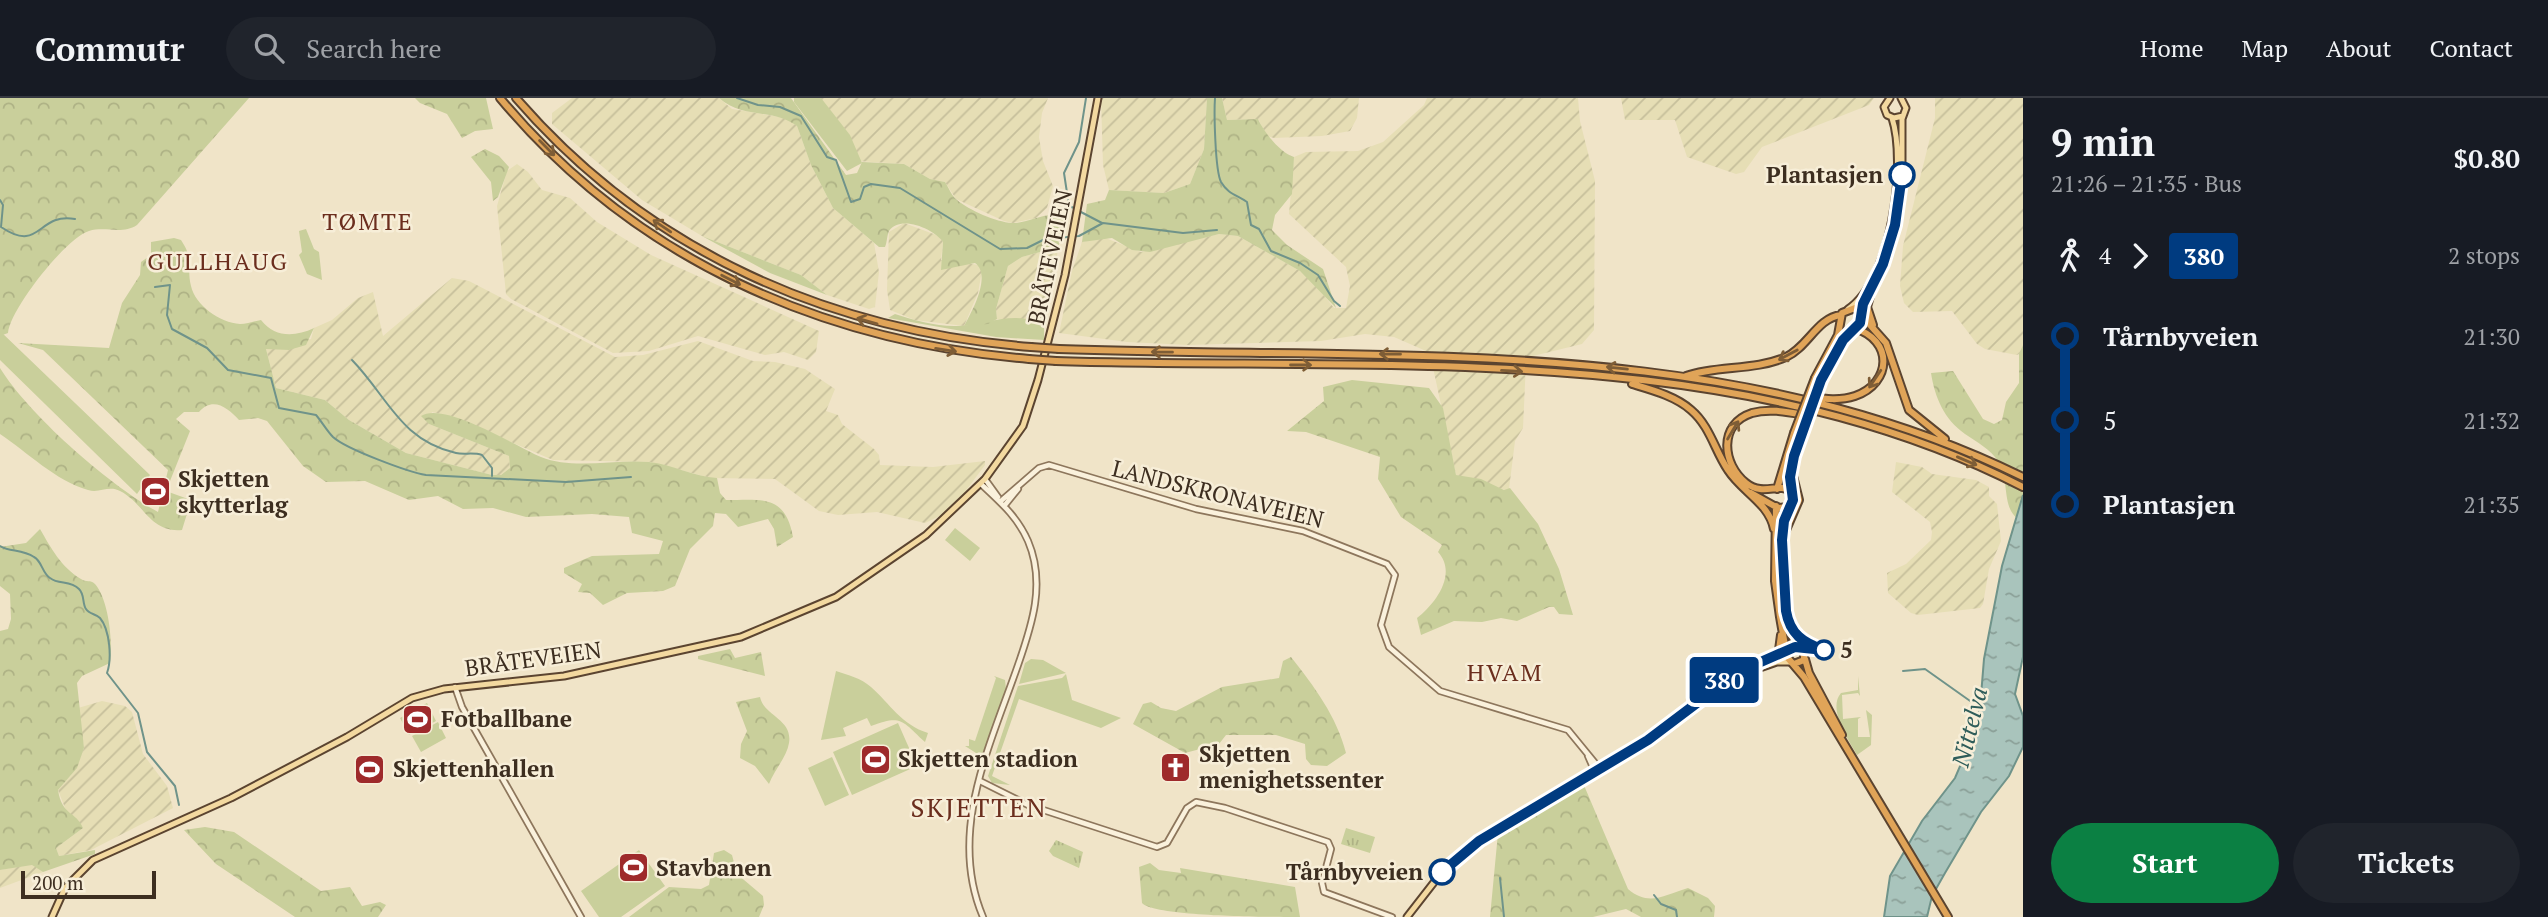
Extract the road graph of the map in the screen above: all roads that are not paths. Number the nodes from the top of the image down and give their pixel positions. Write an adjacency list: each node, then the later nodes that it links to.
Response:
1 (500, 98): 15 (highway, one-way to 15, bridge)
2 (516, 98): 14 (highway, one-way to 2, bridge)
3 (1098, 98): 23 (main road, BRÅTEVEIEN)
4 (1901, 98): 6 (main road)
5 (1888, 99): 7 (main road)
6 (1903, 116): 7 (main road); 8 (main road)
7 (1892, 118): 9 (main road)
8 (1872, 289): 10 (main road); 13 (highway)
9 (1847, 309): 10 (highway); 11 (highway)
10 (1861, 314): 12 (highway); 13 (highway)
11 (1841, 318): 12 (highway); 14 (highway, one-way to 14); 16 (highway)
12 (1854, 328): 16 (highway); 17 (highway, one-way to 17)
13 (1875, 330): 20 (highway)
14 (1684, 377): 17 (highway)
15 (1616, 379): 18 (highway); 24 (highway)
16 (1818, 379): 19 (highway, bridge)
17 (1785, 395): 20 (highway)
18 (1853, 422): 25 (highway, one-way to 25); 26 (highway, one-way to 18)
19 (1797, 434): 21 (highway); 26 (highway)
20 (1965, 451): 22 (highway)
21 (1791, 470): 27 (highway); 32 (highway)
22 (2023, 477)
23 (983, 481): 28 (street); 40 (main road, BRÅTEVEIEN)
24 (1741, 485): 29 (highway); 31 (highway)
25 (2023, 487)
26 (1776, 489): 27 (highway); 29 (highway)
27 (1791, 491): 30 (highway)
28 (1002, 501): 42 (street, LANDSKRONAVEIEN); 43 (street)
29 (1774, 505): 30 (highway); 31 (highway)
30 (1789, 507): 32 (highway)
31 (1775, 538): 33 (highway)
32 (1782, 546): 34 (highway)
33 (1781, 622): 35 (highway); 37 (highway)
34 (1800, 647): 35 (highway); 36 (highway)
35 (1787, 653): 37 (main road); 38 (highway)
36 (1805, 659): 38 (highway); 41 (highway)
37 (1765, 661): 39 (main road)
38 (1792, 663): 39 (main road); 41 (highway)
39 (1727, 679): 42 (main road)
40 (455, 687): 44 (main road, BRÅTEVEIEN); 45 (street)
41 (1847, 747): 49 (highway)
42 (1598, 771): 48 (main road)
43 (979, 781): 46 (street); 47 (street)
44 (52, 917)
45 (581, 917)
46 (984, 917)
47 (1392, 917)
48 (1407, 917)
49 (1948, 917)

